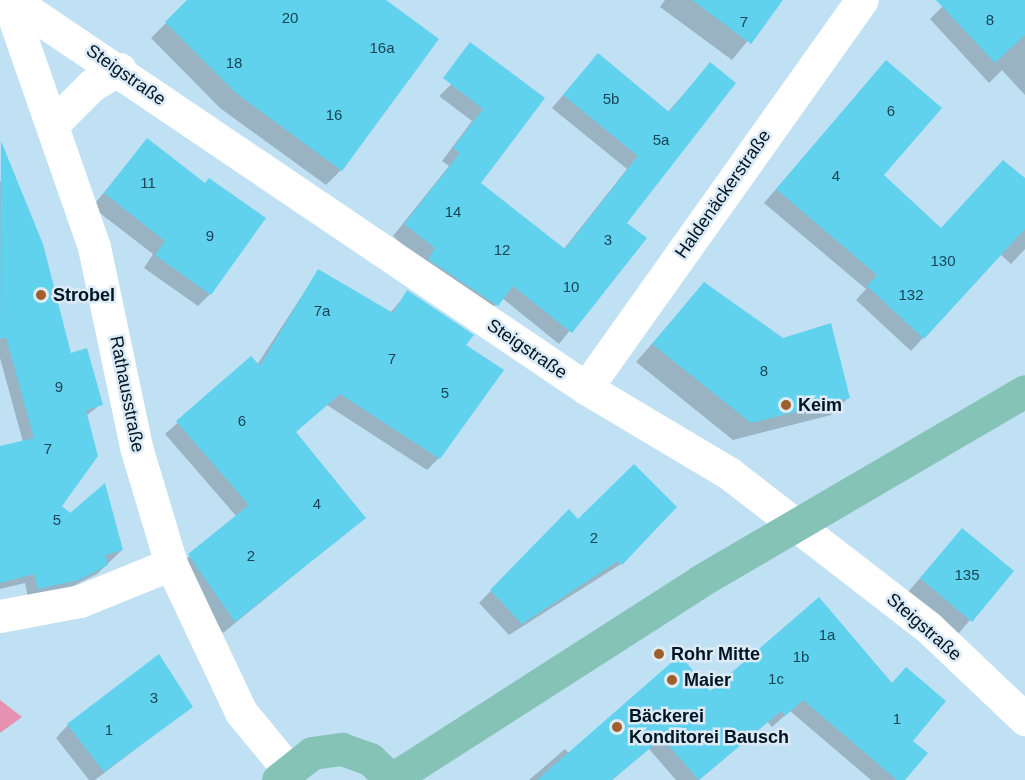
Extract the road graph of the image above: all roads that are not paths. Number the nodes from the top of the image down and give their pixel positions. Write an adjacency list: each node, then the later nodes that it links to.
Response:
1 (10, 0): 3 (street, Steigstraße); 4 (street, Rathausstraße)
2 (862, 0): 5 (street, Haldenäckerstraße)
3 (120, 69): 4 (street); 5 (street, Steigstraße)
4 (54, 123): 8 (street, Rathausstraße)
5 (585, 388): 7 (street, Steigstraße)
6 (1025, 391): 7 (main road)
7 (797, 524): 10 (street, Steigstraße); 12 (main road)
8 (171, 564): 9 (street); 11 (street, Rathausstraße)
9 (0, 616)
10 (1025, 719)
11 (282, 774): 12 (main road)
12 (392, 779)

